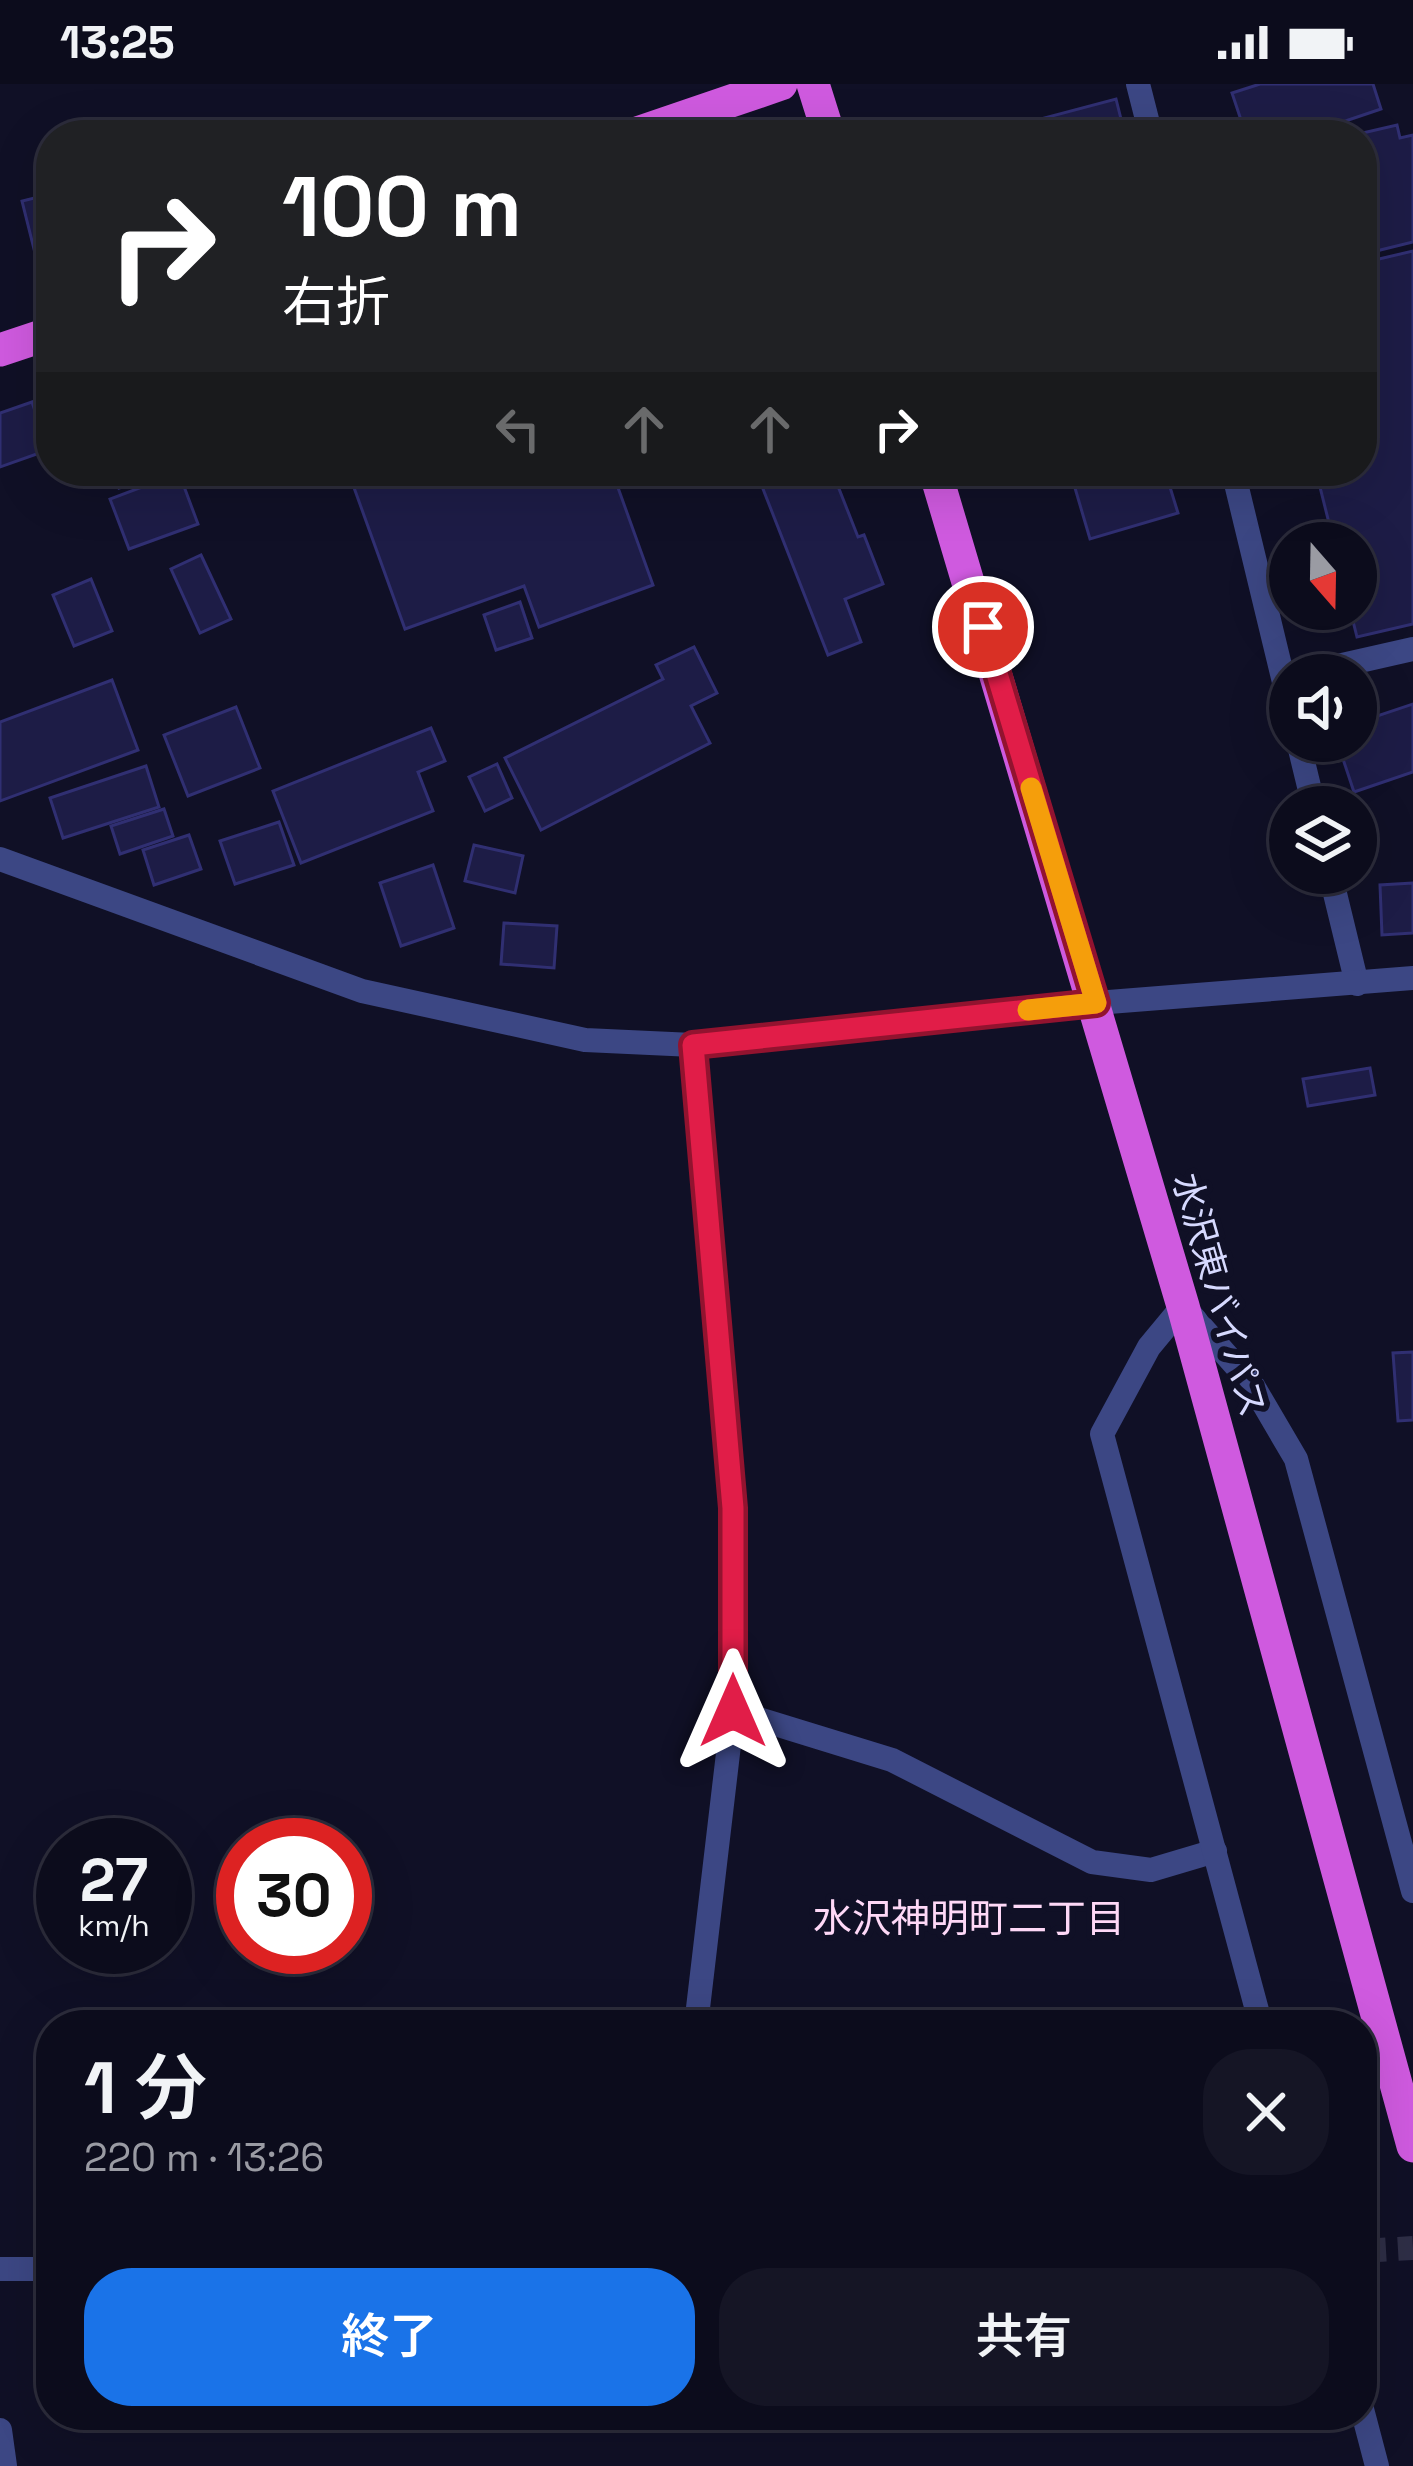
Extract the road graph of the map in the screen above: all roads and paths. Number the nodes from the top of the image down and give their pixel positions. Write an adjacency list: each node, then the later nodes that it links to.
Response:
1 (781, 84): 4 (highway)
2 (813, 84): 5 (highway)
3 (1138, 84): 6 (street)
4 (675, 120)
5 (824, 120)
6 (1147, 120)
7 (36, 338): 8 (highway)
8 (0, 350)
9 (940, 486): 18 (highway, 水沢東バイパス)
10 (1237, 486): 12 (street)
11 (1413, 649): 13 (street)
12 (1284, 654)
13 (1377, 657)
14 (0, 859): 19 (street)
15 (1335, 894): 17 (street)
16 (1413, 978): 17 (street)
17 (1357, 984): 18 (street)
18 (1096, 1003): 19 (street); 20 (highway, 水沢東バイパス)
19 (693, 1045): 21 (street)
20 (1183, 1306): 22 (street); 23 (street); 26 (highway, 水沢東バイパス)
21 (733, 1711): 22 (street); 24 (street)
22 (1215, 1851): 25 (street)
23 (1413, 1892)
24 (698, 2010)
25 (1257, 2010)
26 (1376, 2010)
27 (1377, 2015): 28 (highway, 水沢東バイパス)
28 (1413, 2146)
29 (0, 2269): 30 (street)
30 (36, 2269)
31 (0, 2429): 33 (street)
32 (1368, 2430): 34 (street)
33 (5, 2466)
34 (1377, 2466)

